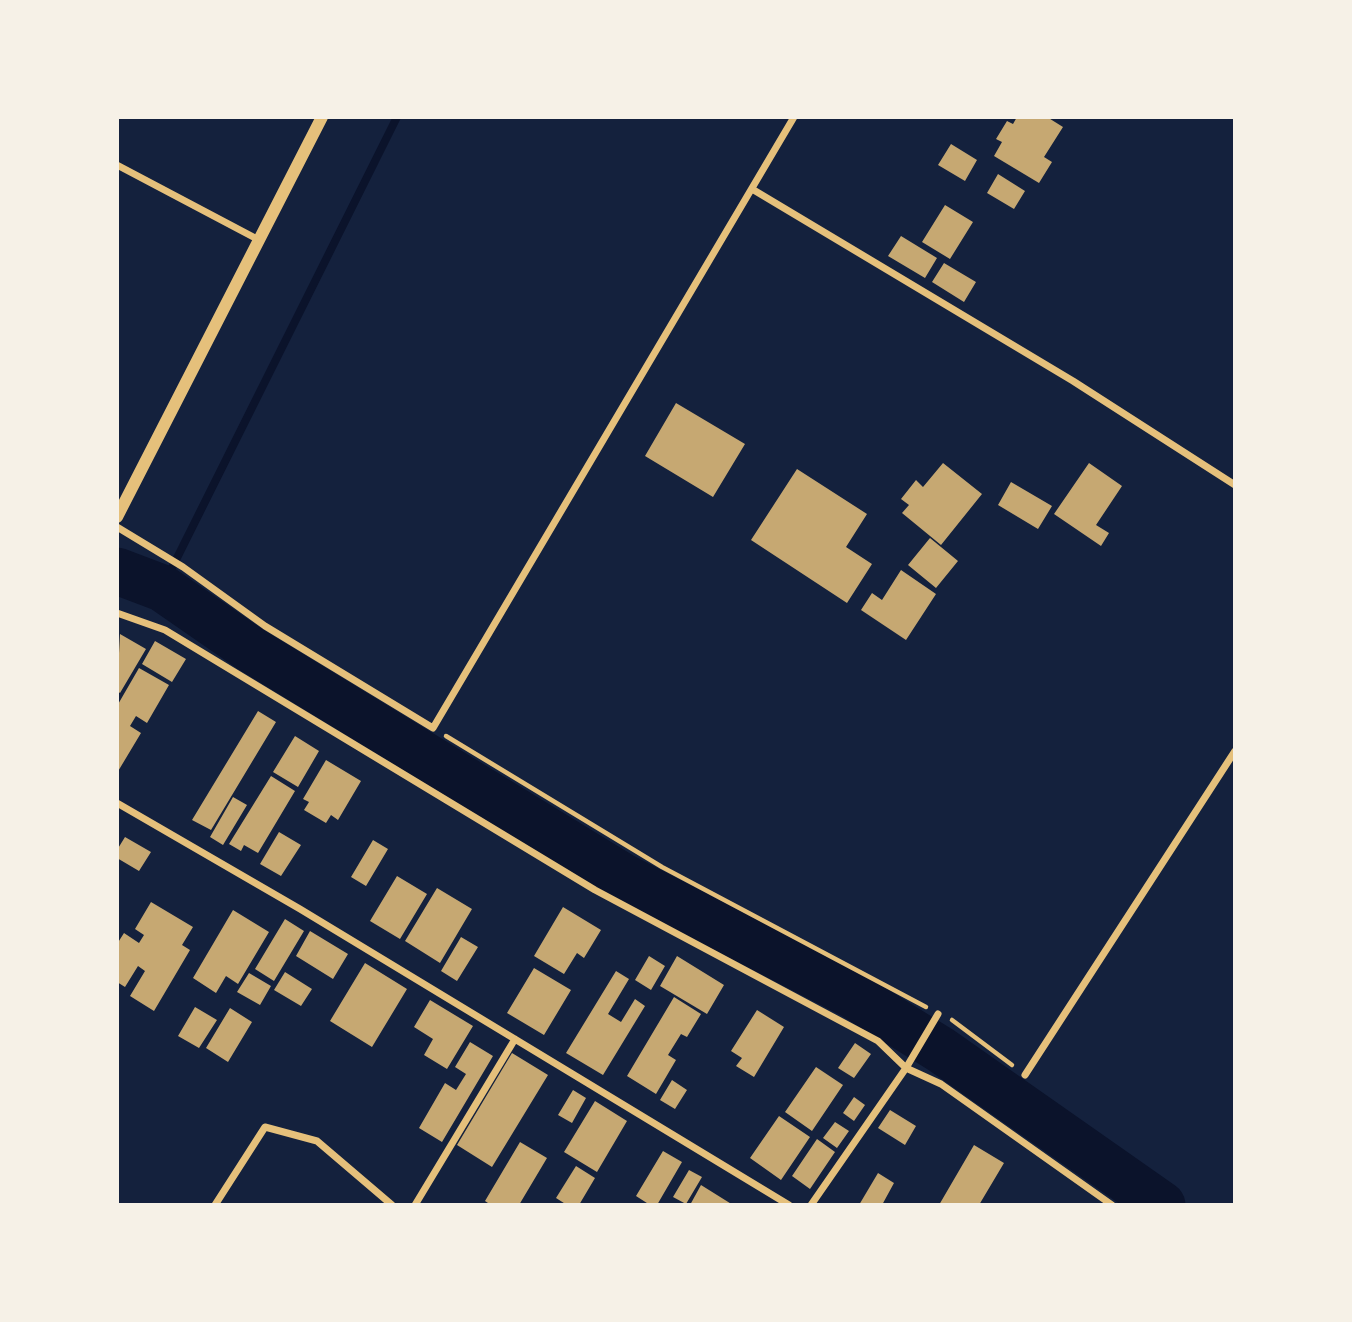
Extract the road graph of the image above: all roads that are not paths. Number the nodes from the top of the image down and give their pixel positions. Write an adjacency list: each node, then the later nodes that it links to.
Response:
1 (322, 117): 5 (street)
2 (794, 117): 4 (street)
3 (117, 165): 5 (street)
4 (752, 189): 6 (street); 8 (street)
5 (259, 240): 7 (street)
6 (1235, 485)
7 (117, 517)
8 (117, 527)
9 (117, 613): 14 (street)
10 (1235, 751): 15 (street)
11 (117, 803): 13 (street)
12 (938, 1014): 14 (street)
13 (515, 1039): 18 (street); 19 (street)
14 (906, 1068): 20 (street); 21 (street)
15 (1025, 1075)
16 (215, 1205): 17 (street)
17 (392, 1205)
18 (415, 1205)
19 (789, 1205)
20 (811, 1205)
21 (1112, 1205)

